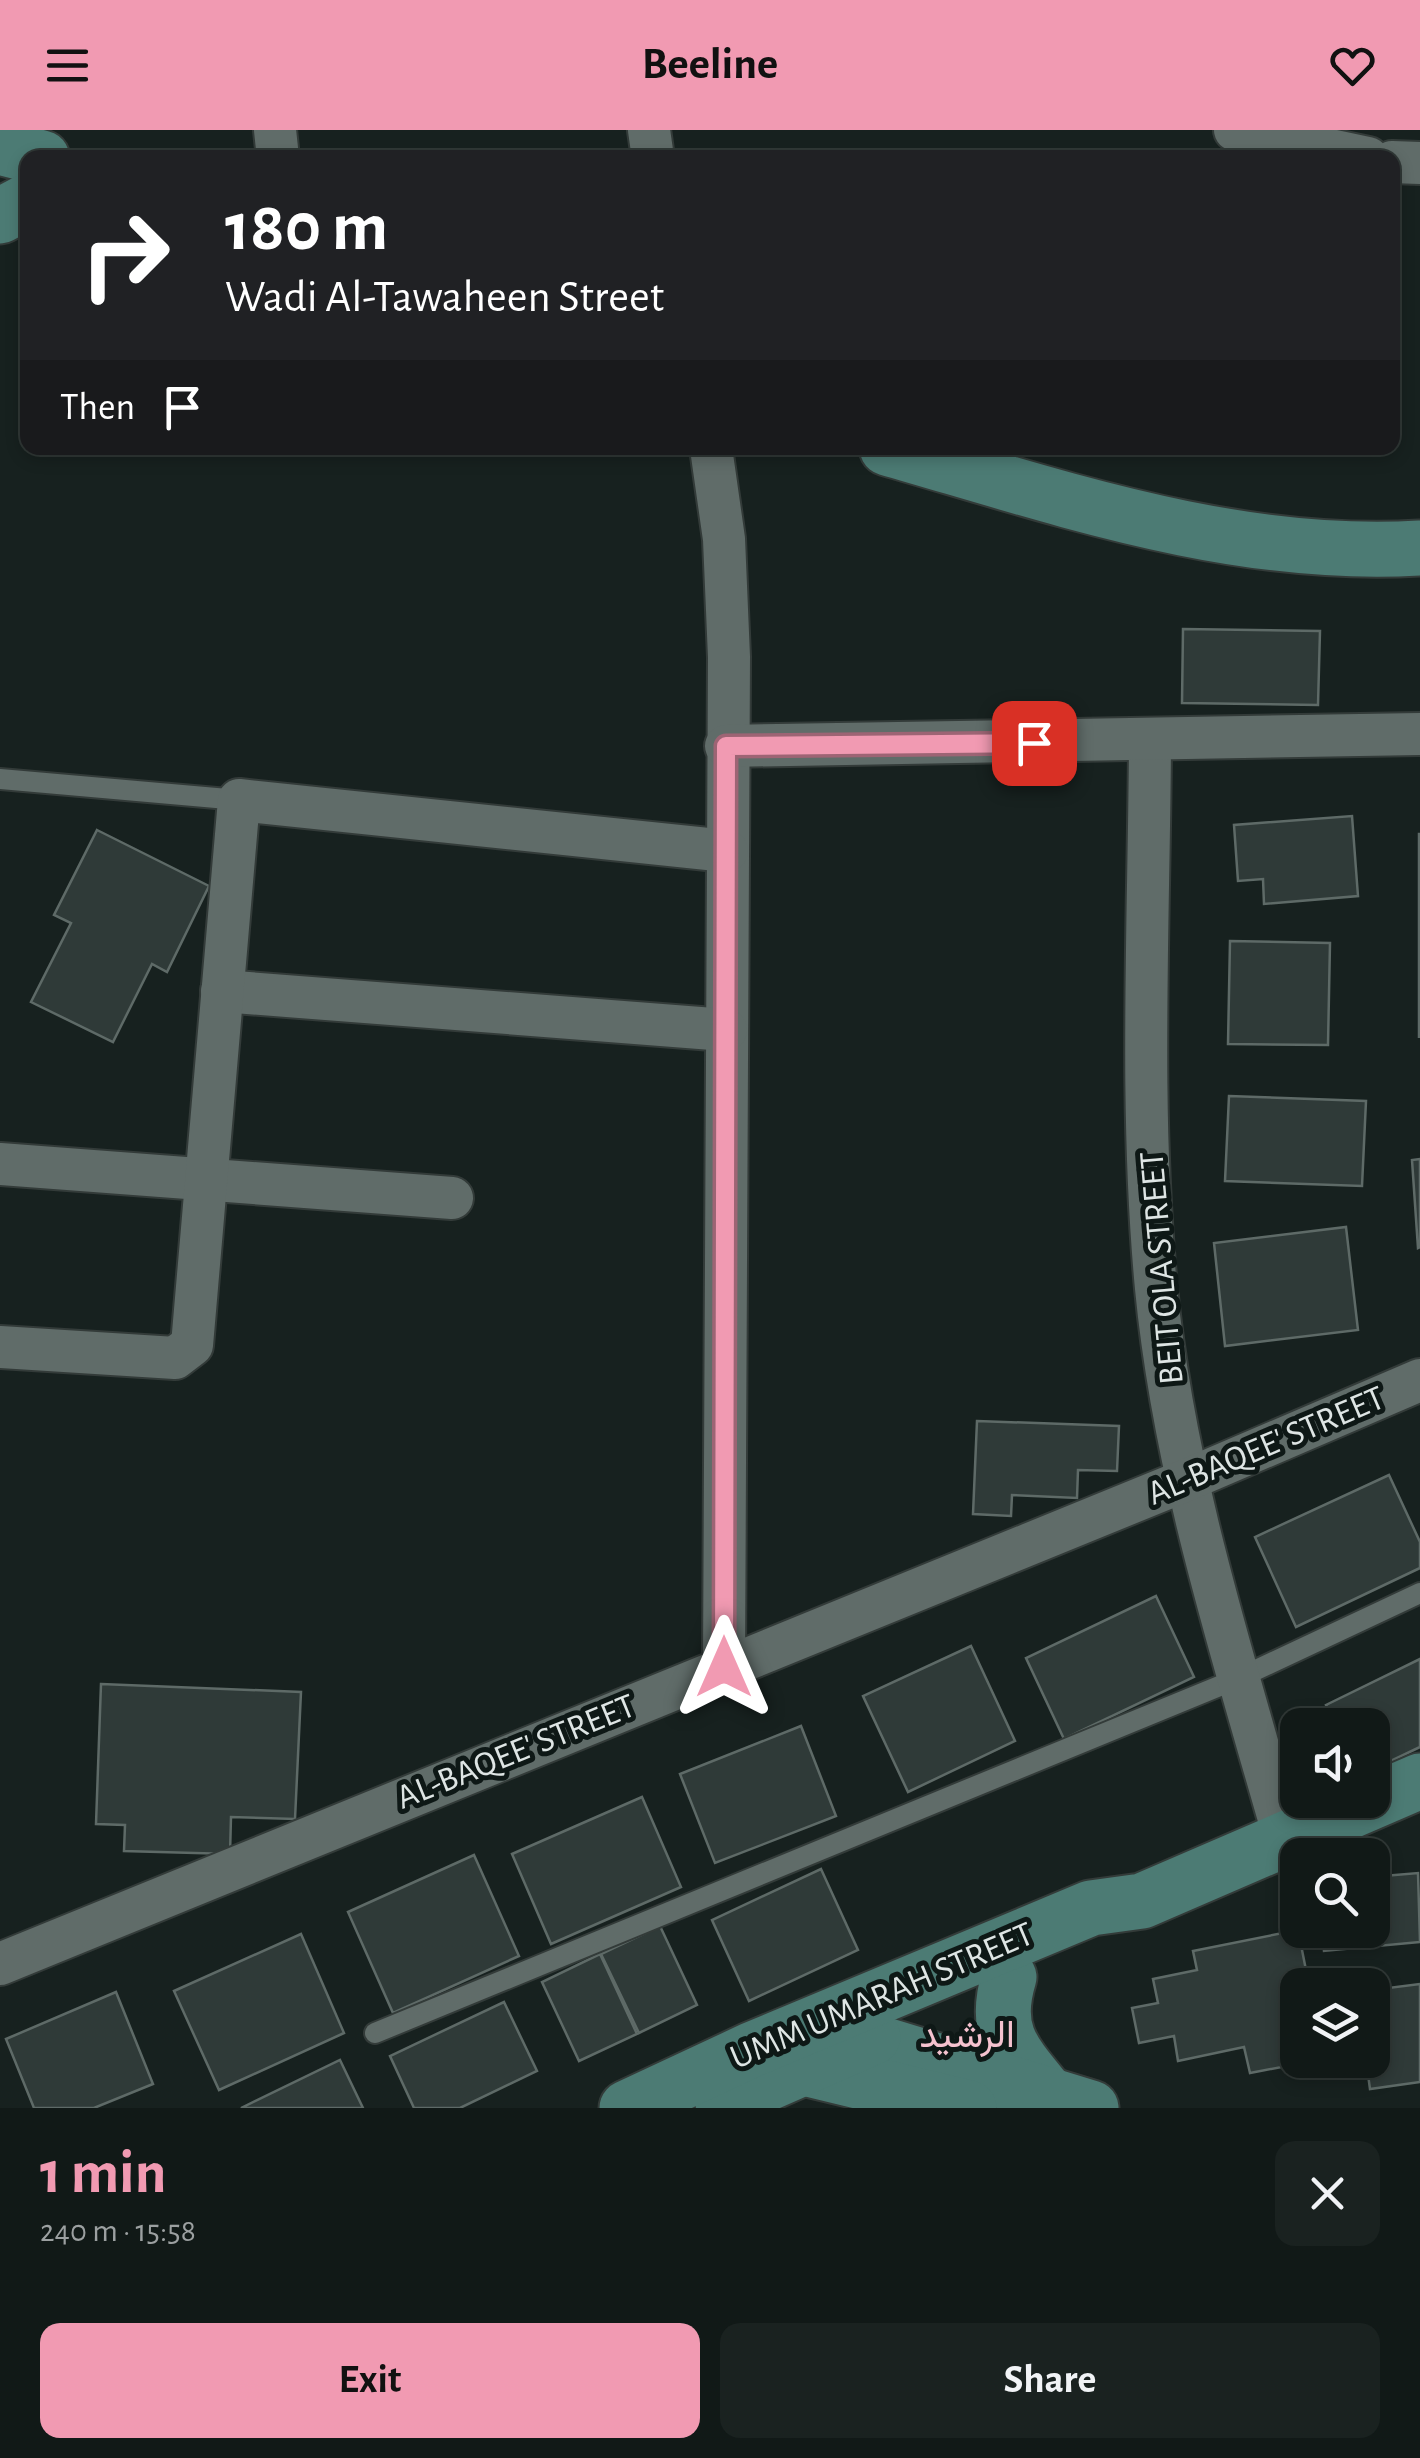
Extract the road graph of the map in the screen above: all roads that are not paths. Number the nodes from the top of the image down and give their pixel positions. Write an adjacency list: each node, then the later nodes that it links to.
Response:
1 (1235, 130): 2 (street)
2 (1330, 150)
3 (712, 455): 8 (street)
4 (913, 455): 5 (street)
5 (1420, 548)
6 (1420, 734): 7 (street)
7 (1150, 742): 8 (street); 19 (street, BEIT OLA STREET)
8 (726, 746): 11 (street)
9 (0, 780): 10 (lane)
10 (239, 800): 11 (street); 12 (street)
11 (727, 851): 13 (street)
12 (222, 990): 13 (street); 15 (street)
13 (726, 1030): 21 (street)
14 (0, 1164): 15 (street)
15 (208, 1181): 16 (street); 17 (street)
16 (452, 1198)
17 (0, 1348)
18 (1420, 1380): 19 (street, AL-BAQEE' STREET)
19 (1189, 1479): 21 (street, AL-BAQEE' STREET); 22 (street, BEIT OLA STREET)
20 (1420, 1593): 22 (lane)
21 (724, 1667): 28 (street, AL-BAQEE' STREET)
22 (1239, 1678): 24 (street, BEIT OLA STREET); 30 (lane)
23 (1420, 1782): 25 (street, UMM UMARAH STREET)
24 (1284, 1838)
25 (1290, 1838)
26 (1280, 1842): 27 (street, UMM UMARAH STREET)
27 (1142, 1901): 29 (street, UMM UMARAH STREET); 31 (street, UMM UMARAH STREET)
28 (0, 1964)
29 (1010, 1976): 31 (street, UMM UMARAH STREET); 32 (street)
30 (376, 2033)
31 (829, 2044): 32 (street); 33 (street, UMM UMARAH STREET); 34 (street, UMM UMARAH STREET); 35 (street)
32 (1068, 2100)
33 (627, 2108)
34 (712, 2108)
35 (969, 2108)

